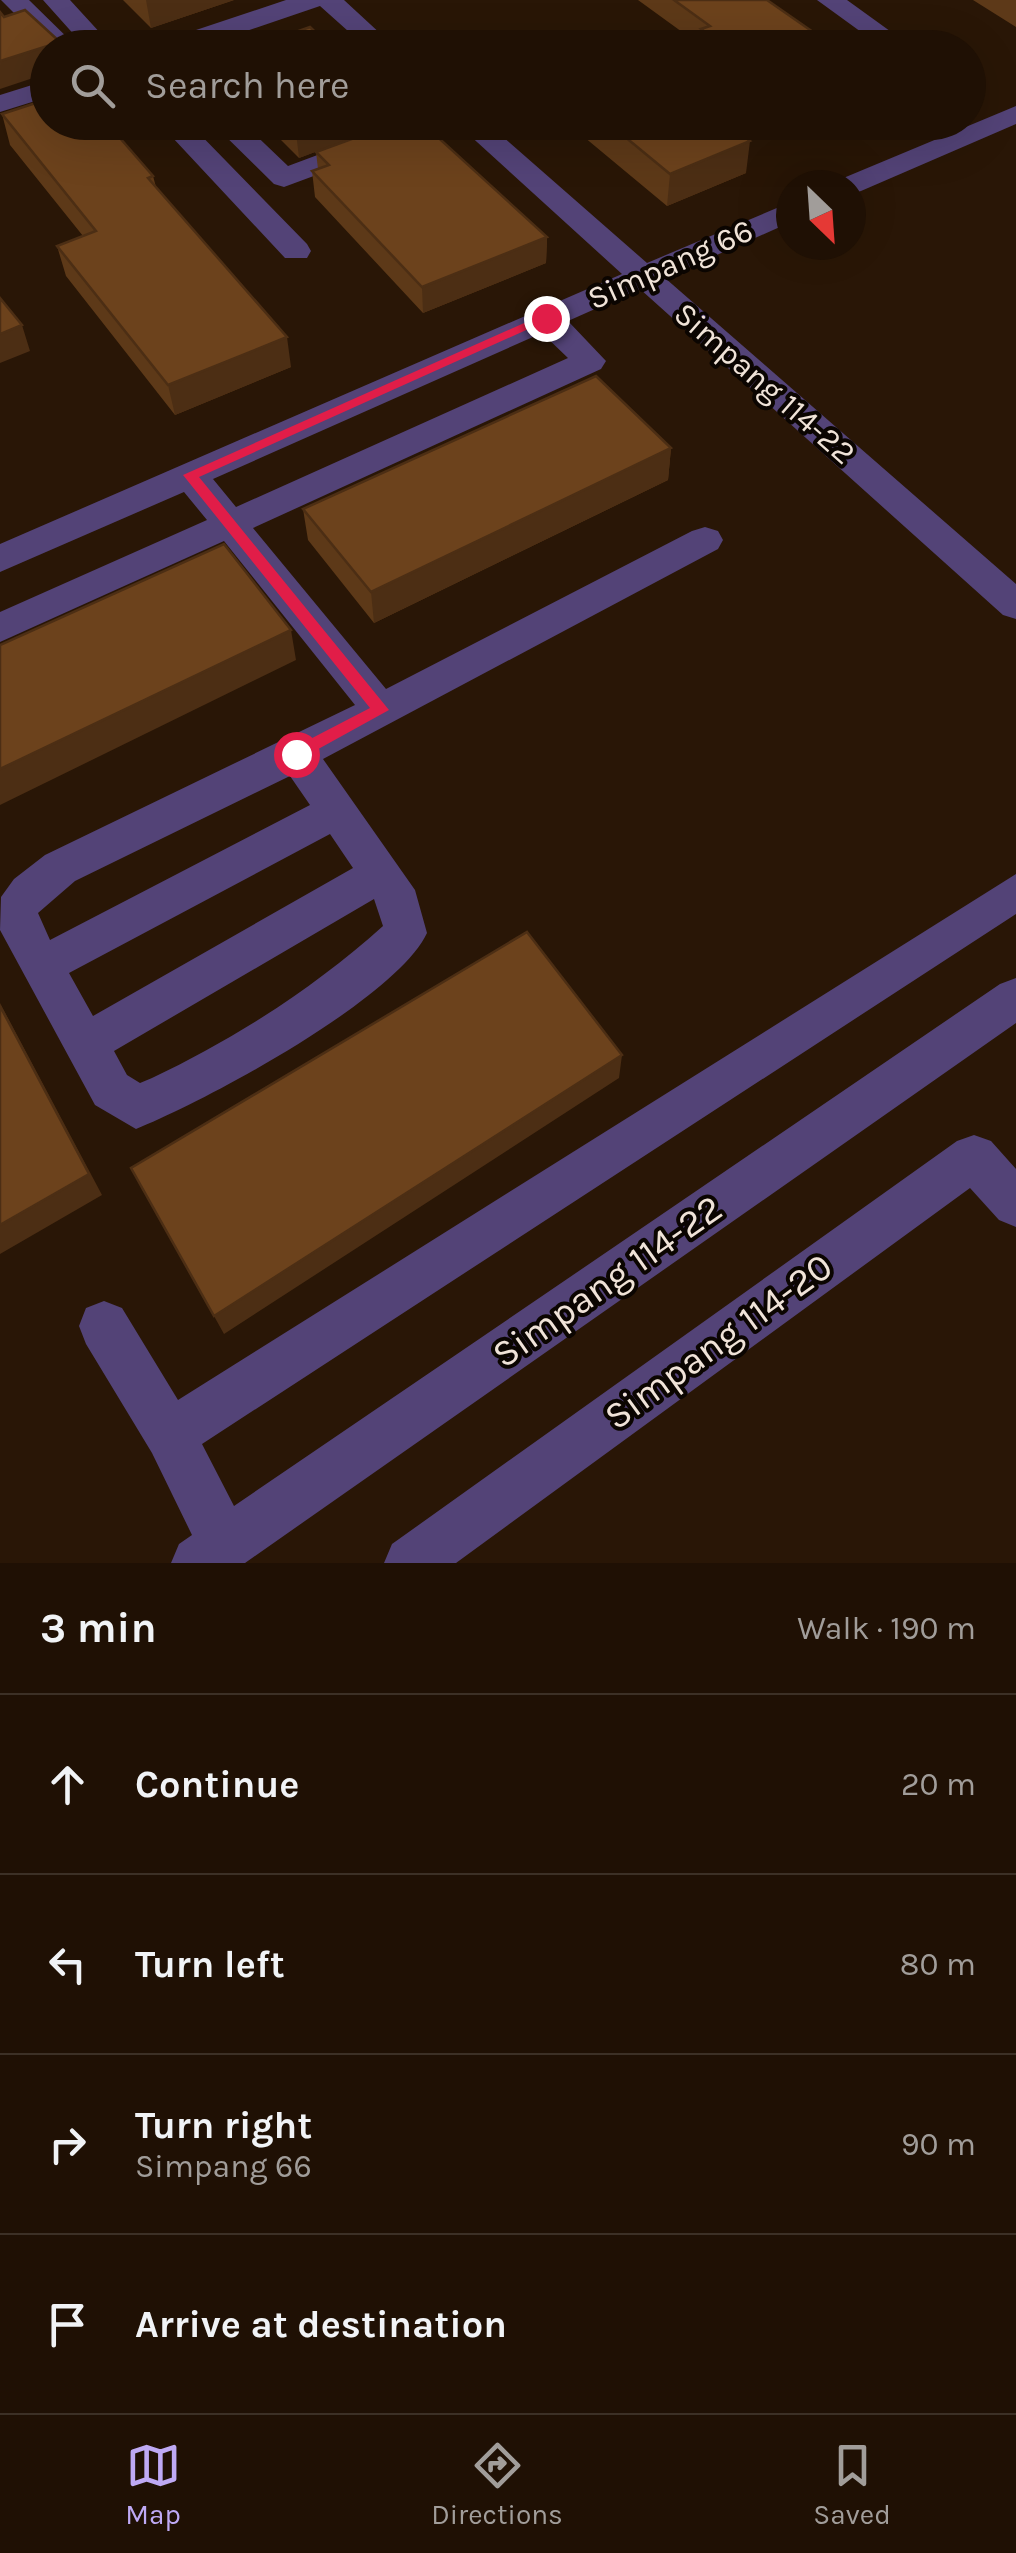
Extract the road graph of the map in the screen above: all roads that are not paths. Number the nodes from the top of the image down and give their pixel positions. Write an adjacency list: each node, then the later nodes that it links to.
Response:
1 (56, 0): 8 (street)
2 (312, 0): 9 (street)
3 (329, 0): 10 (street)
4 (830, 0): 11 (street)
5 (21, 6): 6 (street); 7 (street)
6 (0, 21)
7 (46, 30)
8 (84, 30)
9 (225, 30)
10 (363, 30)
11 (875, 30)
12 (30, 94): 13 (street)
13 (0, 104)
14 (1016, 114): 15 (street)
15 (986, 127)
16 (189, 140): 23 (street)
17 (244, 140): 21 (street)
18 (385, 140): 21 (street)
19 (489, 140): 26 (street, Simpang 114-22)
20 (956, 140): 22 (street)
21 (284, 178): 23 (street)
22 (866, 179)
23 (240, 194): 25 (street)
24 (776, 217): 26 (street, Simpang 66)
25 (296, 252)
26 (643, 275): 27 (street, Simpang 66); 32 (street, Simpang 114-22)
27 (546, 318): 28 (street, Simpang 66); 29 (street)
28 (190, 475): 29 (street); 31 (street, Simpang 66)
29 (230, 524): 33 (street); 34 (street)
30 (705, 540): 34 (street)
31 (0, 559)
32 (1016, 605)
33 (0, 628)
34 (381, 710): 35 (street)
35 (296, 754): 36 (street); 39 (street)
36 (337, 811): 37 (street); 39 (street)
37 (380, 874): 41 (street); 41 (street)
38 (1016, 892): 44 (street)
39 (40, 966): 41 (street)
40 (1016, 998): 45 (street, Simpang 114-22)
41 (84, 1045)
42 (1016, 1204): 46 (street, Simpang 114-20)
43 (104, 1326): 44 (street)
44 (170, 1435): 45 (street)
45 (212, 1554)
46 (411, 1563)

